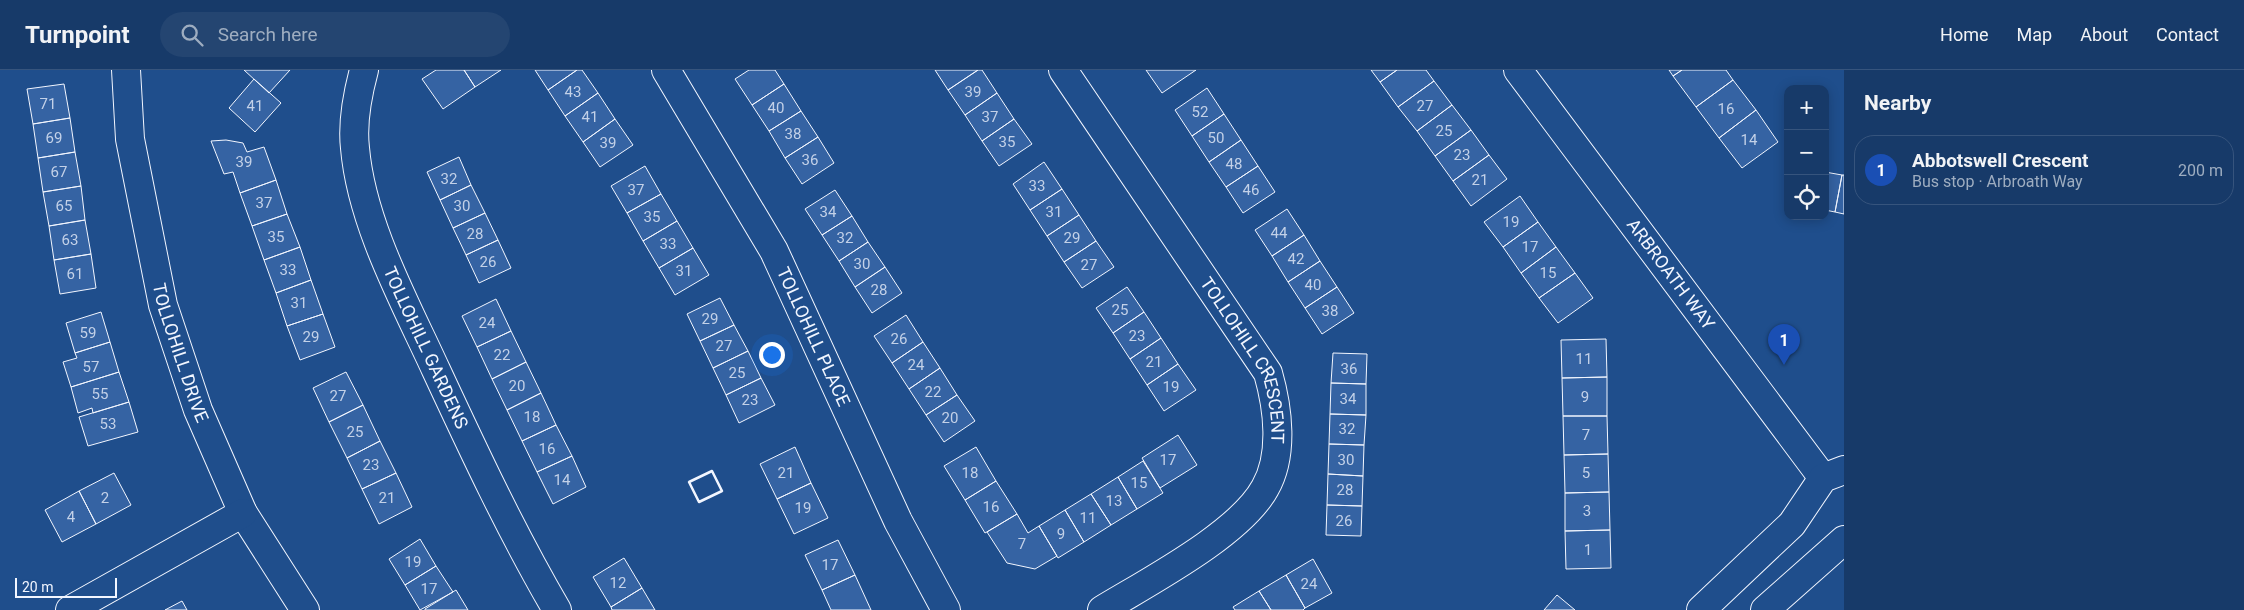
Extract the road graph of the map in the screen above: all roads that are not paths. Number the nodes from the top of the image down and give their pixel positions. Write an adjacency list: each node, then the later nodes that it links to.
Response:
1 (126, 70): 7 (street, TOLLOHILL DRIVE)
2 (364, 70): 11 (street, TOLLOHILL GARDENS)
3 (666, 70): 12 (street, TOLLOHILL PLACE)
4 (1063, 70): 13 (street, TOLLOHILL CRESCENT)
5 (1518, 70): 6 (street, ARBROATH WAY)
6 (1833, 474): 14 (street)
7 (243, 513): 9 (street); 10 (street, TOLLOHILL DRIVE)
8 (1844, 540): 15 (street)
9 (70, 610)
10 (305, 610)
11 (557, 610)
12 (946, 610)
13 (1102, 610)
14 (1701, 610)
15 (1765, 610)

